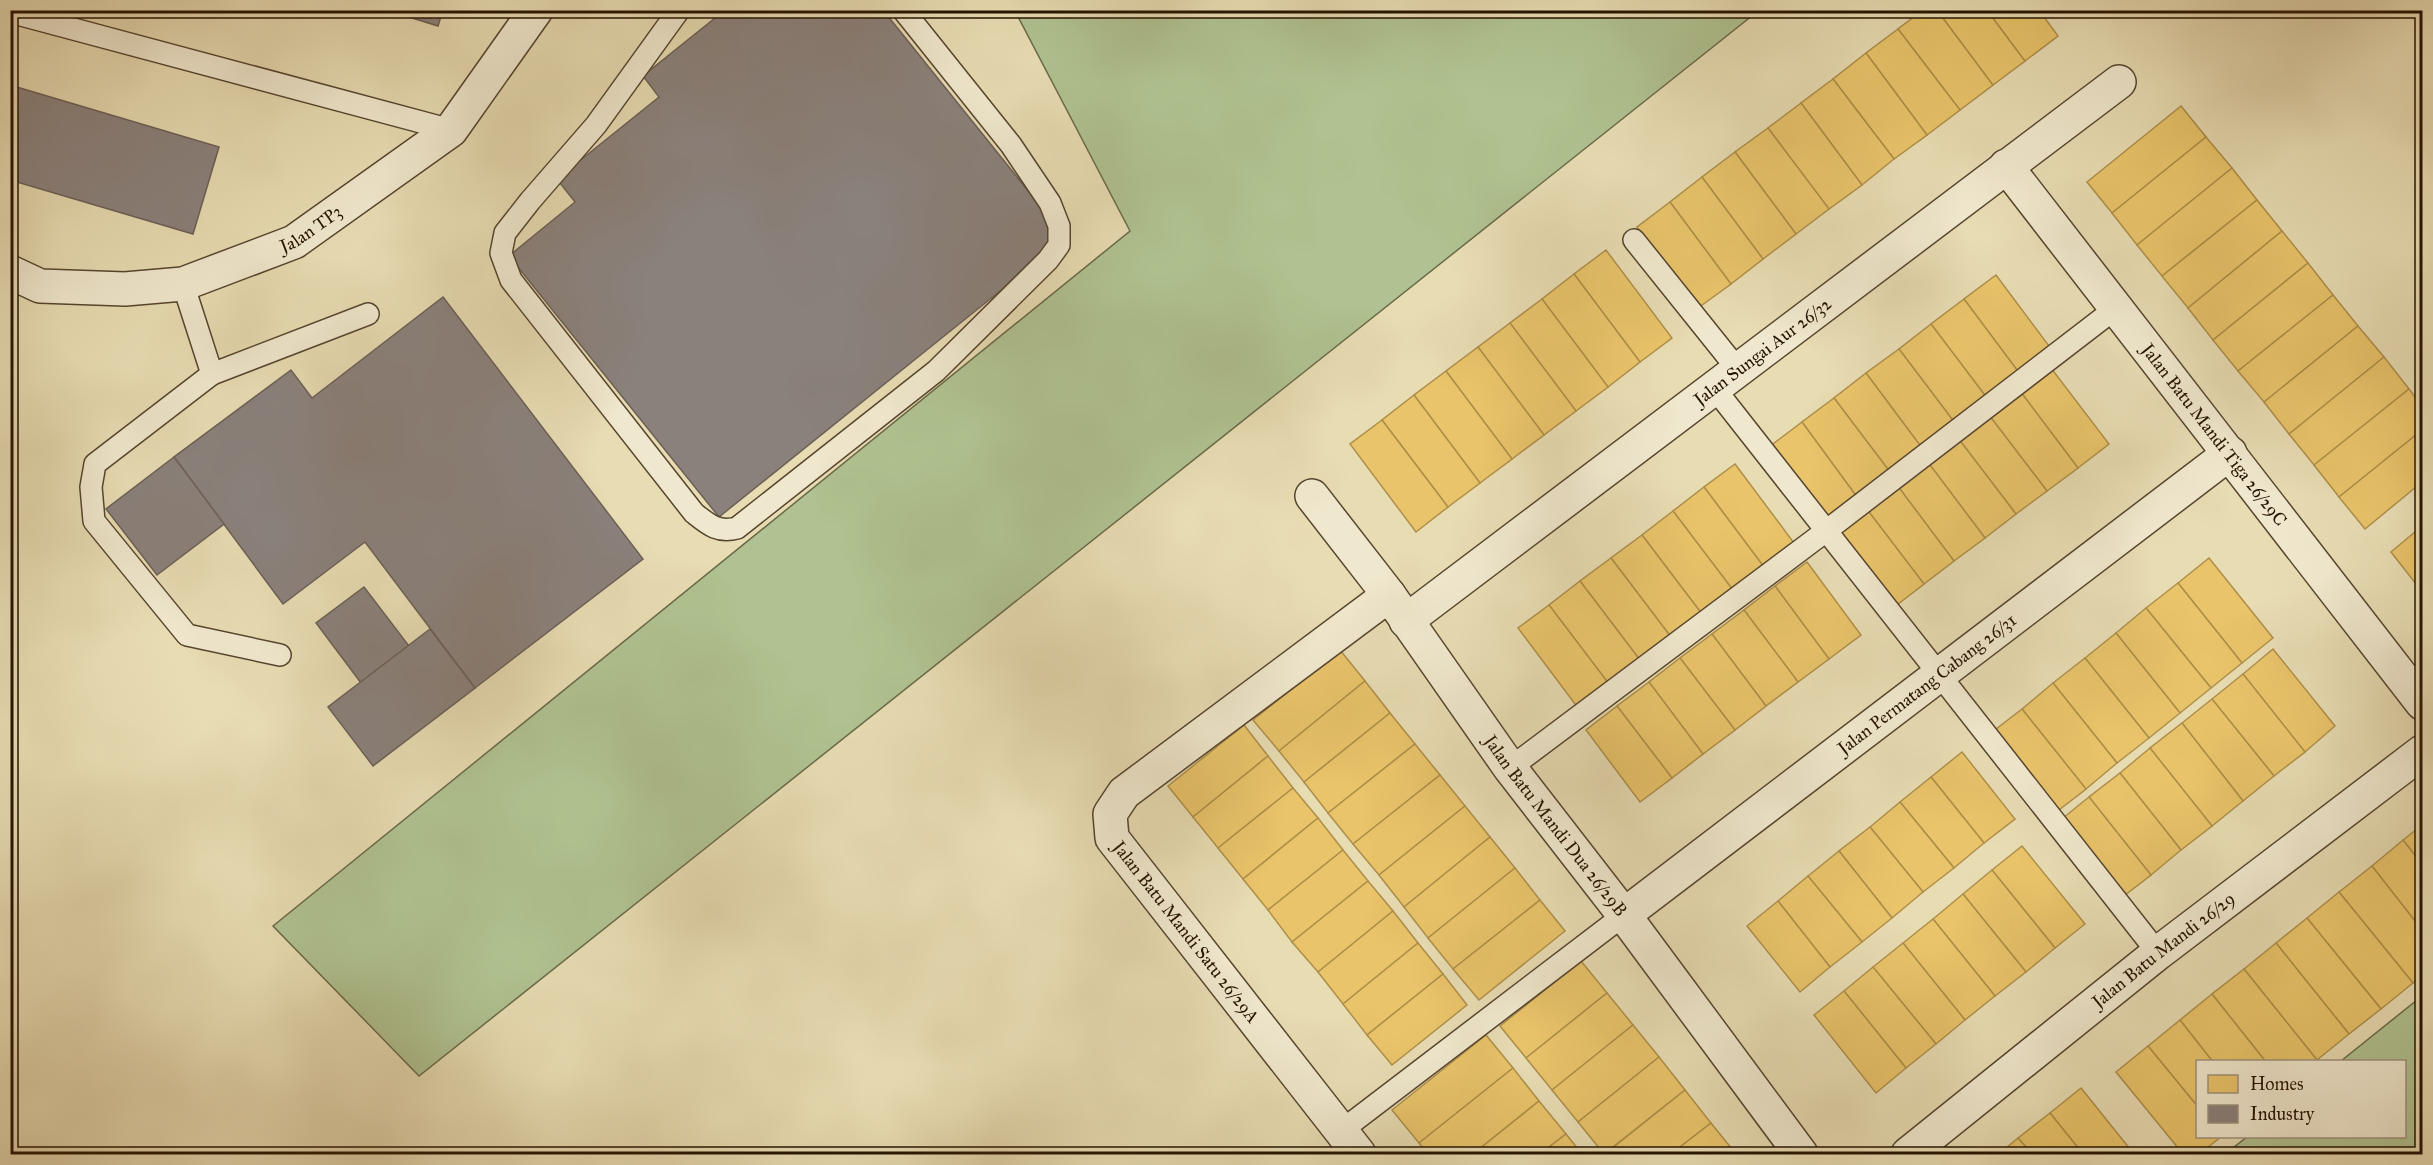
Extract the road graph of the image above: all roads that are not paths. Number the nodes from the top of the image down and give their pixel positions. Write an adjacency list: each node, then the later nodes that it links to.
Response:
1 (536, 10): 6 (street, Jalan TP3)
2 (679, 10): 3 (lane)
3 (903, 10)
4 (10, 12): 6 (lane)
5 (2119, 82): 7 (street, Jalan Sungai Aur 26/32)
6 (451, 130): 10 (street, Jalan TP3)
7 (2006, 166): 11 (street, Jalan Batu Mandi Tiga 26/29C); 14 (street, Jalan Sungai Aur 26/32)
8 (1635, 240): 14 (lane)
9 (10, 272): 10 (street, Jalan TP3)
10 (183, 284): 13 (lane)
11 (2116, 308): 15 (street, Jalan Batu Mandi Tiga 26/29C); 17 (lane)
12 (368, 314): 13 (lane)
13 (212, 374): 19 (lane)
14 (1727, 380): 17 (lane); 18 (street, Jalan Sungai Aur 26/32)
15 (2230, 453): 20 (street, Jalan Permatang Cabang 26/31); 21 (street, Jalan Batu Mandi Tiga 26/29C)
16 (1312, 496): 18 (street, Jalan Batu Mandi Dua 26/29B)
17 (1826, 531): 20 (lane); 23 (lane)
18 (1397, 608): 23 (street, Jalan Batu Mandi Dua 26/29B); 26 (street, Jalan Batu Mandi Satu 26/29A)
19 (280, 655)
20 (1938, 676): 24 (street, Jalan Permatang Cabang 26/31); 25 (lane)
21 (2422, 703)
22 (2422, 752): 25 (street, Jalan Batu Mandi 26/29)
23 (1510, 768): 24 (street, Jalan Batu Mandi Dua 26/29B)
24 (1624, 915): 26 (lane); 27 (street, Jalan Batu Mandi Dua 26/29B)
25 (2158, 953): 28 (street, Jalan Batu Mandi 26/29)
26 (1350, 1143)
27 (1801, 1155)
28 (1908, 1155)

